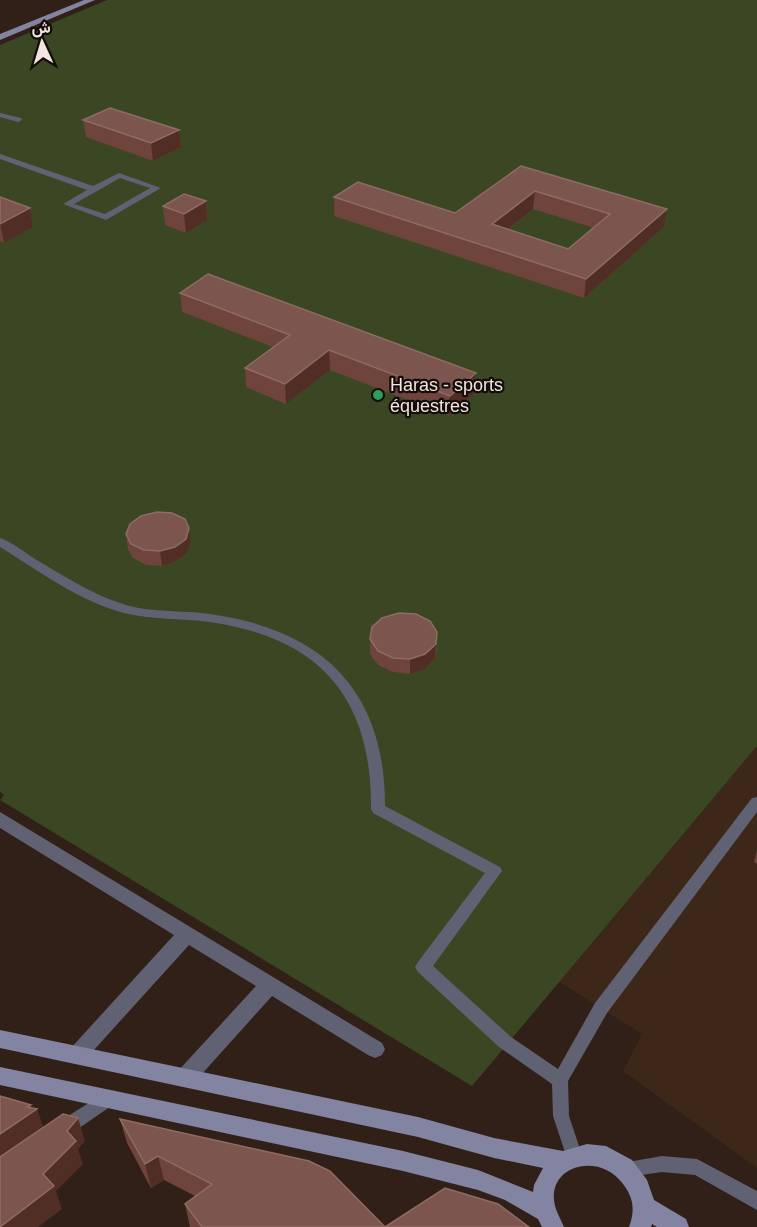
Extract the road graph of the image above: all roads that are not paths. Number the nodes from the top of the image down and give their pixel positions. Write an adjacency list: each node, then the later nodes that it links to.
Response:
1 (92, 0): 2 (main road)
2 (0, 38)
3 (0, 115): 4 (lane)
4 (18, 120)
5 (0, 156): 6 (lane)
6 (93, 189): 6 (lane)
7 (0, 542): 17 (lane)
8 (757, 802): 17 (lane)
9 (0, 819): 10 (street)
10 (186, 935): 11 (street); 14 (street)
11 (269, 985): 13 (street); 16 (street)
12 (0, 1039): 14 (main road)
13 (375, 1049)
14 (77, 1055): 16 (main road)
15 (0, 1076): 18 (main road)
16 (185, 1078): 20 (main road)
17 (560, 1080): 20 (lane)
18 (108, 1099): 19 (lane); 24 (main road)
19 (56, 1134)
20 (568, 1158): 21 (main road); 24 (main road)
21 (628, 1169): 22 (lane); 23 (main road)
22 (757, 1201)
23 (642, 1217): 25 (main road)
24 (549, 1219)
25 (678, 1227)

